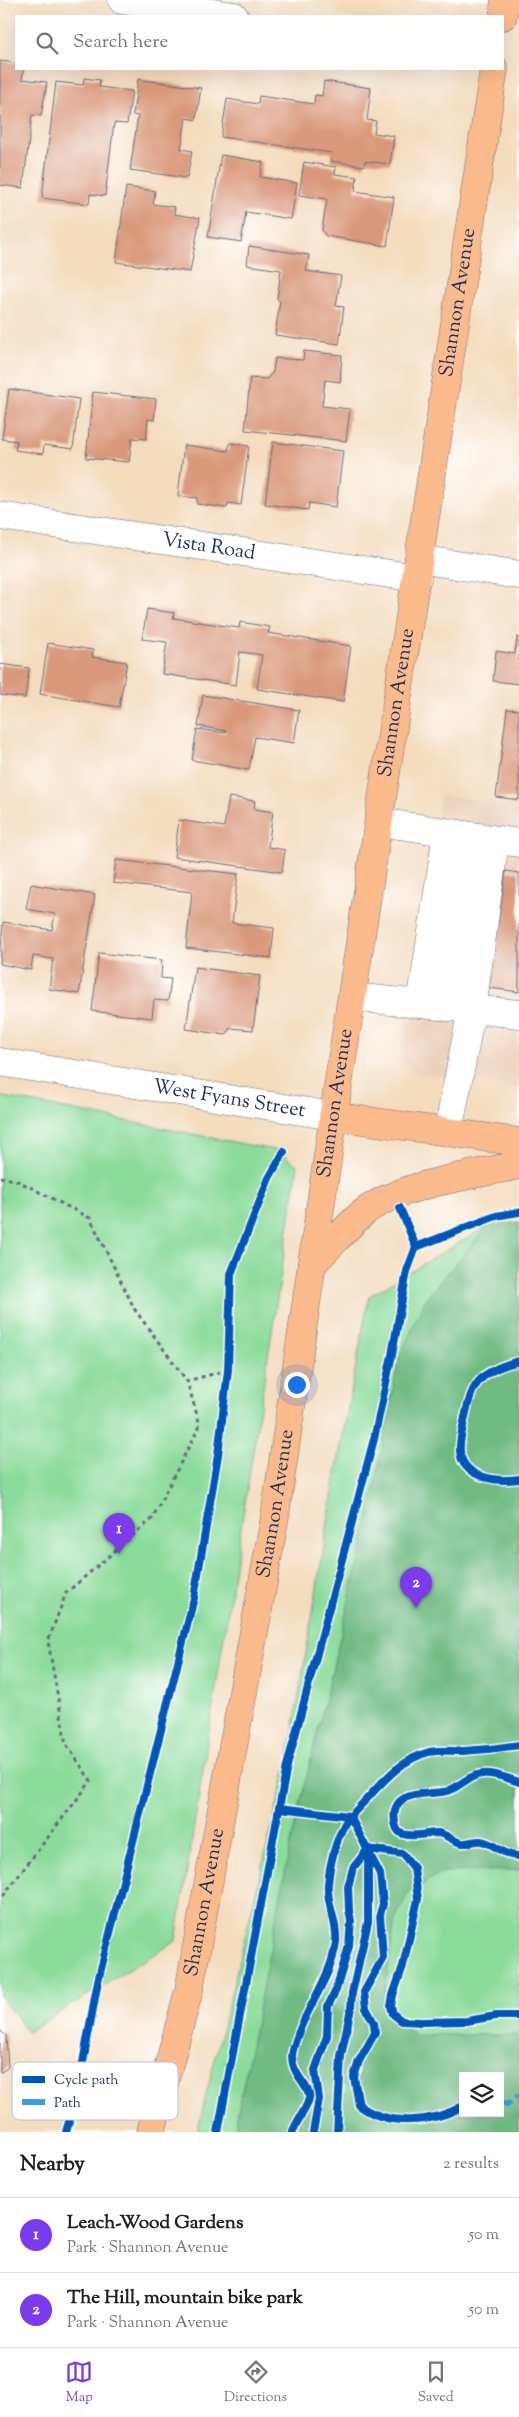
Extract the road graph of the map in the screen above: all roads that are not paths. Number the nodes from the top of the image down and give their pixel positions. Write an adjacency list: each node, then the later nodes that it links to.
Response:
1 (122, 0): 3 (street)
2 (505, 0): 4 (main road)
3 (227, 15)
4 (503, 15)
5 (494, 70): 7 (main road, Shannon Avenue)
6 (0, 516): 7 (street, Vista Road)
7 (418, 569): 8 (street, Vista Road); 9 (main road, Shannon Avenue)
8 (519, 575)
9 (379, 822): 10 (street); 11 (main road, Shannon Avenue)
10 (483, 838): 12 (street); 12 (street)
11 (352, 997): 12 (street); 15 (main road, Shannon Avenue)
12 (446, 1007): 13 (street); 16 (street)
13 (519, 1014)
14 (0, 1062): 15 (street, West Fyans Street)
15 (333, 1116): 16 (main road, West Fyans Street); 19 (main road, Shannon Avenue)
16 (448, 1132): 17 (main road, West Fyans Street)
17 (519, 1142)
18 (519, 1165): 19 (main road)
19 (312, 1264): 20 (main road, Shannon Avenue)
20 (170, 2062)

